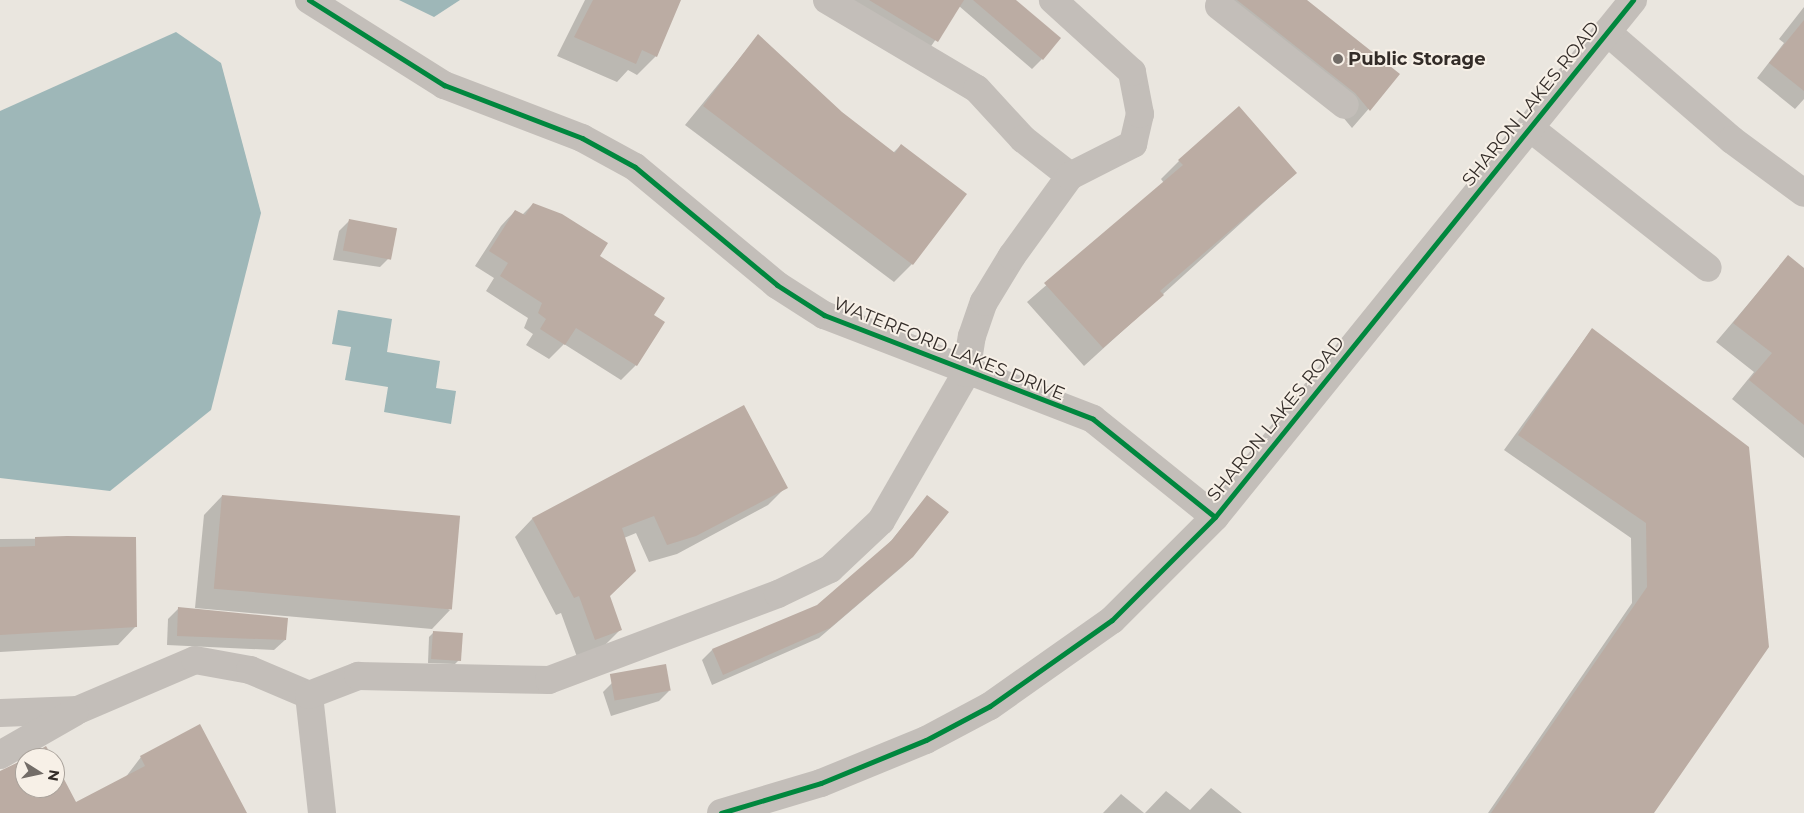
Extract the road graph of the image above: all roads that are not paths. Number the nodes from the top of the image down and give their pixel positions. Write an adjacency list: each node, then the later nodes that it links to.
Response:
1 (310, 0): 12 (street, WATERFORD LAKES DRIVE)
2 (827, 0): 9 (street)
3 (1053, 0): 9 (street)
4 (1633, 0): 6 (street, SHARON LAKES ROAD)
5 (1218, 2): 7 (street)
6 (1607, 32): 8 (street, SHARON LAKES ROAD); 10 (street)
7 (1346, 105)
8 (1530, 128): 11 (street); 13 (street, SHARON LAKES ROAD)
9 (1070, 176): 12 (street)
10 (1804, 194)
11 (1708, 268)
12 (966, 373): 13 (street, WATERFORD LAKES DRIVE); 14 (street)
13 (1215, 517): 19 (street, SHARON LAKES ROAD)
14 (309, 695): 15 (street); 18 (street)
15 (78, 710): 16 (street); 17 (street)
16 (0, 713)
17 (0, 755)
18 (317, 805)
19 (780, 805): 20 (street, SHARON LAKES ROAD)
20 (721, 813)

